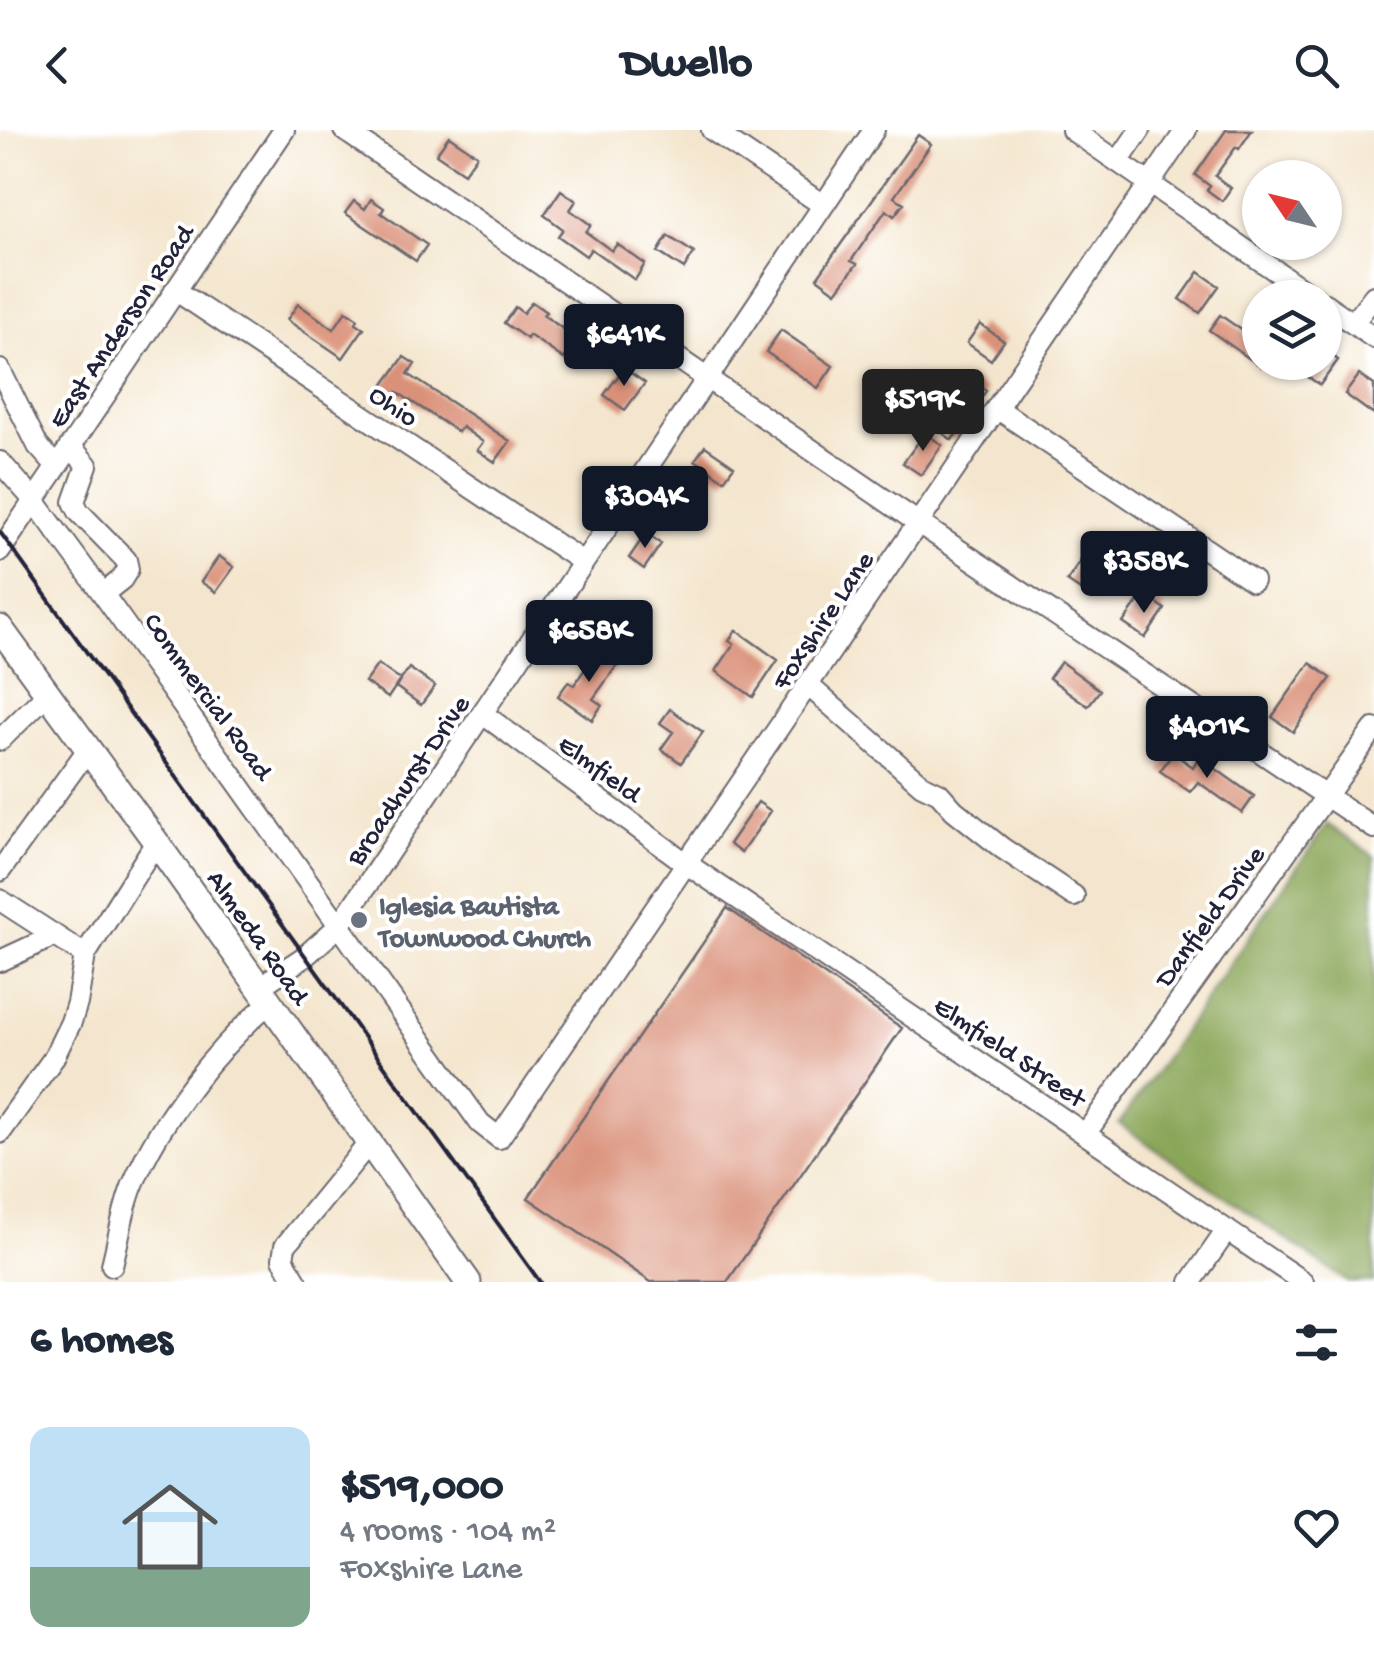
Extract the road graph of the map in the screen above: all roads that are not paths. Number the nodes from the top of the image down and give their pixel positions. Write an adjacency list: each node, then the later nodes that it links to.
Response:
1 (284, 130): 12 (street, East Anderson Road)
2 (344, 130): 18 (street)
3 (712, 130): 10 (street)
4 (874, 130): 10 (street, Broadhurst Drive)
5 (1072, 130): 8 (street)
6 (1140, 130): 8 (street)
7 (1186, 130): 9 (street, Foxshire Lane)
8 (1118, 162): 9 (street)
9 (1150, 184): 11 (street); 19 (street, Foxshire Lane)
10 (823, 206): 18 (street, Broadhurst Drive)
11 (1289, 280)
12 (176, 290): 20 (street, East Anderson Road); 28 (street, Ohio)
13 (1374, 296): 15 (street)
14 (1342, 316): 15 (street)
15 (1353, 324): 16 (street)
16 (1374, 338)
17 (0, 370): 22 (street)
18 (706, 377): 24 (street); 28 (street, Broadhurst Drive)
19 (998, 409): 24 (street, Foxshire Lane); 29 (street)
20 (70, 446): 22 (street, East Anderson Road); 25 (street)
21 (0, 462): 23 (street, Commercial Road)
22 (56, 466): 23 (street, East Anderson Road)
23 (33, 499): 26 (street, Commercial Road); 27 (street, East Anderson Road)
24 (920, 524): 32 (street, Foxshire Lane); 38 (street)
25 (95, 526): 26 (street); 30 (street)
26 (68, 547): 30 (street, Commercial Road)
27 (0, 551)
28 (583, 562): 34 (street, Broadhurst Drive)
29 (1253, 581)
30 (103, 594): 45 (street, Commercial Road)
31 (0, 628): 33 (main road, Almeda Road)
32 (809, 686): 41 (street, Foxshire Lane); 43 (street)
33 (48, 693): 36 (street); 37 (main road, Almeda Road)
34 (483, 714): 41 (street, Elmfield); 45 (street, Broadhurst Drive)
35 (1374, 729): 38 (street, Danfield Drive)
36 (0, 740)
37 (89, 748): 40 (main road, Almeda Road); 42 (street)
38 (1328, 796): 39 (street); 51 (street, Danfield Drive)
39 (1374, 828)
40 (156, 842): 47 (street); 49 (main road, Almeda Road)
41 (687, 864): 51 (street, Elmfield Street); 52 (street, Foxshire Lane)
42 (0, 871)
43 (1074, 896)
44 (0, 900): 46 (street)
45 (340, 924): 49 (street, Broadhurst Drive); 52 (street, Commercial Road)
46 (54, 936): 47 (street); 48 (street)
47 (84, 954): 50 (street)
48 (0, 961)
49 (265, 994): 53 (main road, Almeda Road); 55 (street, Broadhurst Drive)
50 (0, 1133)
51 (1086, 1133): 54 (street, Elmfield Street)
52 (499, 1138)
53 (369, 1144): 56 (street); 57 (main road, Almeda Road)
54 (1227, 1230): 58 (street); 59 (street, Elmfield Street)
55 (112, 1264)
56 (297, 1282)
57 (468, 1282)
58 (1191, 1282)
59 (1303, 1282)

